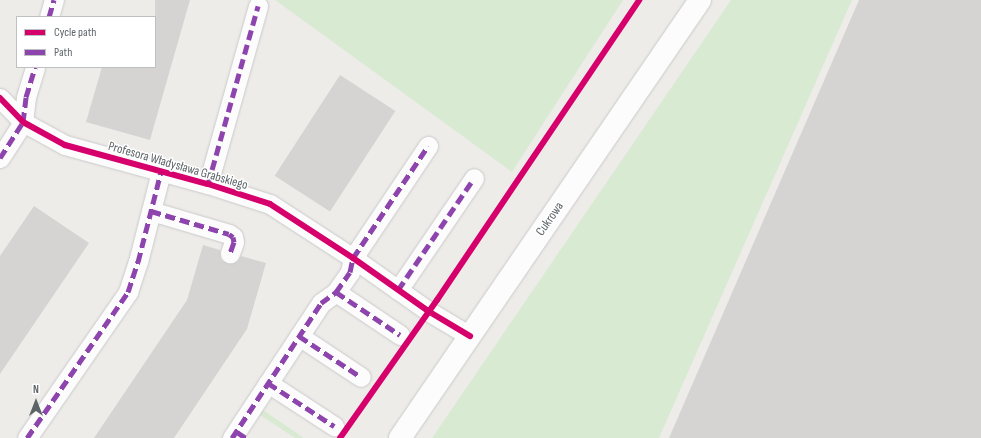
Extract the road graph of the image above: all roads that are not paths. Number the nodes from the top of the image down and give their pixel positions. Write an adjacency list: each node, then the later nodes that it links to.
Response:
1 (54, 0): 4 (street)
2 (700, 0): 20 (street, Cukrowa)
3 (258, 6): 12 (street, Profesora Władysława Grabskiego)
4 (49, 16)
5 (35, 68): 7 (street)
6 (0, 98): 7 (street, Profesora Władysława Grabskiego)
7 (24, 122): 9 (street); 10 (street, Profesora Władysława Grabskiego)
8 (428, 146): 15 (street)
9 (0, 158)
10 (161, 172): 12 (street, Profesora Władysława Grabskiego); 13 (street, Profesora Władysława Grabskiego)
11 (474, 178): 16 (street)
12 (208, 184): 15 (street, Profesora Władysława Grabskiego)
13 (151, 211): 14 (street); 25 (street, Profesora Władysława Grabskiego)
14 (230, 253)
15 (353, 258): 16 (street, Profesora Władysława Grabskiego); 17 (street)
16 (398, 290): 20 (street, Profesora Władysława Grabskiego)
17 (336, 292): 18 (street); 19 (street)
18 (400, 335)
19 (299, 336): 21 (street); 22 (street)
20 (470, 336): 26 (street, Cukrowa)
21 (361, 377)
22 (268, 383): 23 (street); 24 (street)
23 (334, 426)
24 (238, 436)
25 (27, 438)
26 (400, 438)

